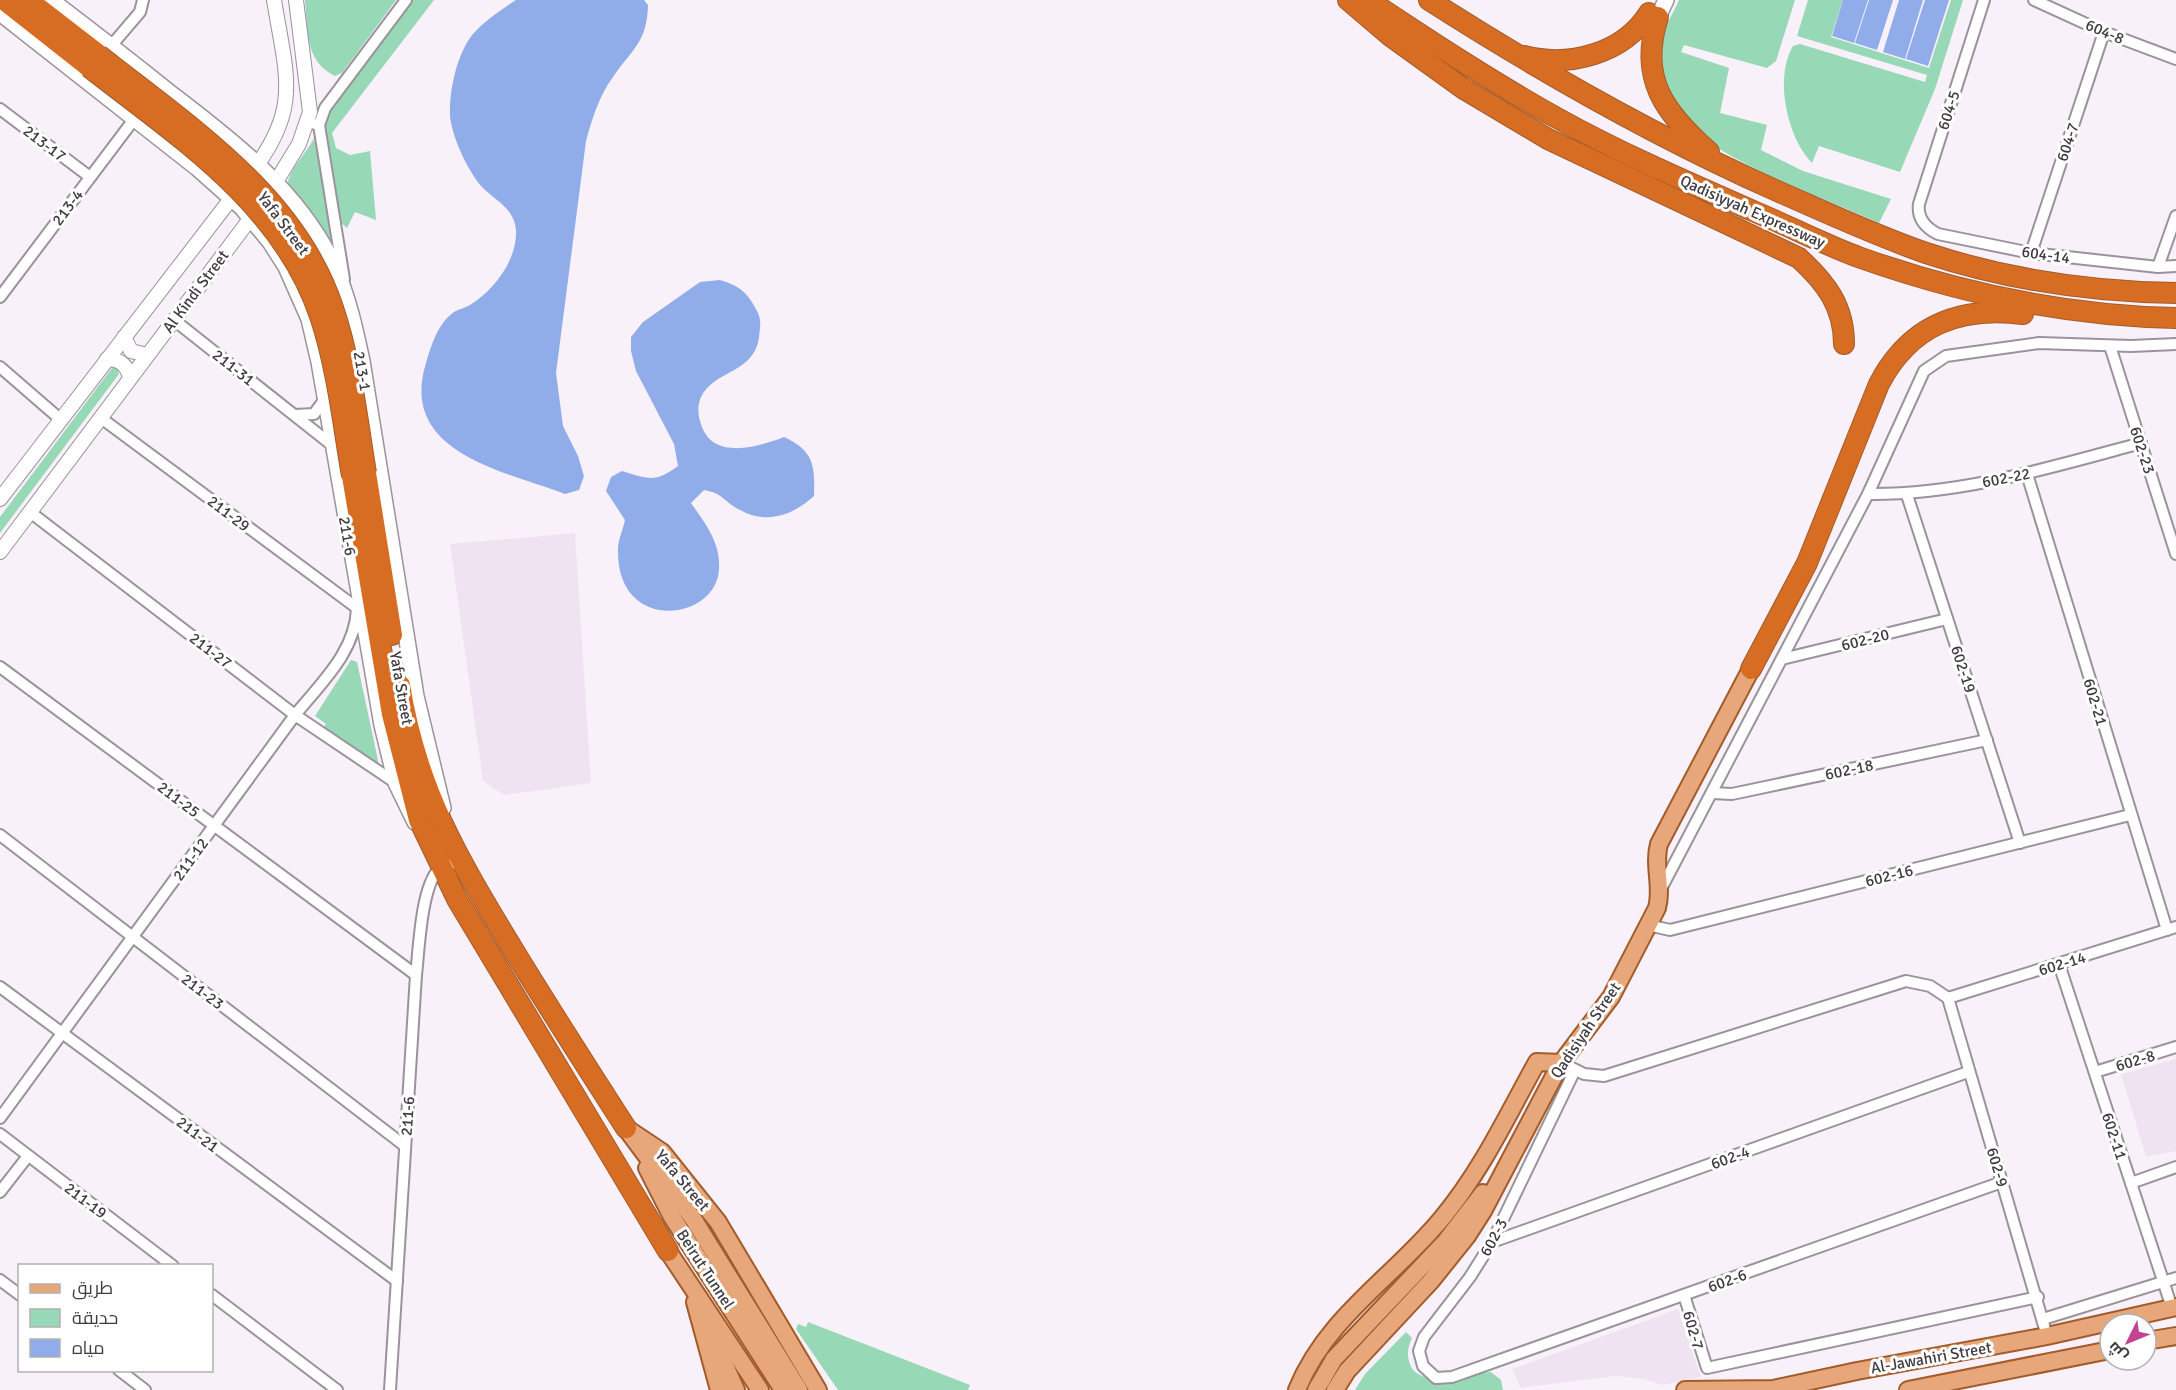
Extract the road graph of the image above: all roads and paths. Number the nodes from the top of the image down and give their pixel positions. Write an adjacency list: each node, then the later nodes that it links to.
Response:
1 (4, 0): 19 (highway, Yafa Street)
2 (28, 0): 19 (highway, Yafa Street)
3 (51, 0): 19 (main road, 213-1)
4 (143, 0): 19 (street)
5 (274, 0): 16 (street, Al Kindi Street)
6 (296, 0): 15 (street, Al Kindi Street)
7 (406, 0): 23 (street)
8 (1348, 0): 42 (highway)
9 (1368, 0): 38 (highway, Qadisiyyah Expressway)
10 (1429, 0): 18 (highway, Qadisiyyah Expressway)
11 (1984, 0): 31 (street, 604-5)
12 (2034, 0): 17 (street, 604-8)
13 (1657, 7): 18 (highway); 25 (highway)
14 (0, 13): 22 (main road)
15 (299, 15): 16 (street); 23 (street, Al Kindi Street)
16 (277, 19): 24 (street, Al Kindi Street)
17 (2104, 32): 20 (street, 604-8); 32 (street, 604-7)
18 (1511, 53): 25 (highway, Qadisiyyah Expressway)
19 (100, 56): 24 (main road, 213-1); 56 (highway, Yafa Street, bridge)
20 (2176, 59)
21 (0, 109): 26 (street, 213-17)
22 (135, 118): 26 (street, 213-4); 28 (main road)
23 (314, 123): 27 (street, Al Kindi Street); 35 (street)
24 (258, 164): 27 (main road, 213-1); 28 (street, Al Kindi Street)
25 (1729, 170): 36 (highway, Qadisiyyah Expressway)
26 (90, 177): 37 (street, 213-4)
27 (276, 183): 30 (street, Al Kindi Street); 35 (main road, 213-1)
28 (232, 198): 30 (main road); 41 (street, Al Kindi Street)
29 (2176, 216): 34 (street)
30 (251, 218): 40 (street, Al Kindi Street); 49 (main road, 211-6)
31 (1921, 221): 32 (street, 604-14)
32 (2031, 253): 34 (street, 604-14)
33 (2176, 266): 34 (street, 604-14)
34 (2158, 267)
35 (343, 288): 77 (main road, 213-1)
36 (2176, 293)
37 (0, 297)
38 (2072, 310): 39 (highway, Qadisiyyah Expressway); 68 (highway)
39 (2176, 318)
40 (174, 320): 45 (street, Al Kindi Street); 50 (street, 211-31)
41 (124, 337): 45 (street); 46 (street, Al Kindi Street)
42 (1844, 344)
43 (2176, 344): 44 (street)
44 (2110, 346): 53 (street, 602-23); 57 (street)
45 (147, 355): 48 (street, Al Kindi Street)
46 (107, 359): 48 (street); 52 (street, Al Kindi Street)
47 (0, 367): 52 (street)
48 (130, 378): 51 (street, Al Kindi Street)
49 (325, 399): 50 (street); 54 (main road, 211-6)
50 (294, 415): 54 (street, 211-31)
51 (101, 418): 60 (street, Al Kindi Street); 64 (street, 211-29)
52 (60, 419): 59 (street, Al Kindi Street)
53 (2141, 444): 55 (street, 602-22); 62 (street, 602-23)
54 (332, 445): 63 (main road, 211-6)
55 (2027, 474): 58 (street, 602-22); 73 (street, 602-21)
56 (359, 475): 77 (highway, Yafa Street); 78 (highway, Yafa Street)
57 (1868, 494): 58 (street, 602-22); 66 (street)
58 (1907, 495): 65 (street, 602-19)
59 (0, 499)
60 (30, 512): 61 (street, Al Kindi Street); 69 (street, 211-27)
61 (0, 552)
62 (2176, 554)
63 (358, 591): 64 (street, 211-12); 71 (main road, 211-6)
64 (357, 608): 69 (street, 211-12)
65 (1947, 619): 66 (street, 602-20); 70 (street, 602-19)
66 (1782, 659): 72 (street)
67 (0, 667): 74 (street, 211-25)
68 (1751, 669): 79 (main road, Qadisiyah Street)
69 (296, 715): 71 (street, 211-27); 74 (street, 211-12)
70 (1987, 740): 72 (street, 602-18); 76 (street, 602-19)
71 (396, 783): 78 (main road, 211-6)
72 (1712, 793): 79 (street)
73 (2130, 815): 76 (street, 602-16); 81 (street, 602-21)
74 (214, 826): 82 (street, 211-12); 84 (street, 211-25)
75 (0, 835): 82 (street, 211-23)
76 (2020, 843): 80 (street, 602-16)
77 (461, 862): 78 (street); 94 (highway, Yafa Street)
78 (438, 863): 84 (street, 211-6); 103 (highway, Yafa Street)
79 (1660, 891): 80 (main road, Qadisiyah Street)
80 (1648, 925): 89 (main road, Qadisiyah Street)
81 (2171, 929): 83 (street, 602-14)
82 (133, 937): 87 (street, 211-12); 95 (street, 211-23)
83 (2060, 964): 86 (street, 602-14); 91 (street, 602-11)
84 (416, 975): 95 (street, 211-6)
85 (0, 987): 87 (street, 211-21)
86 (1948, 998): 89 (street); 90 (street, 602-9)
87 (62, 1033): 92 (street, 211-12); 107 (street, 211-21)
88 (2176, 1047): 91 (street, 602-8)
89 (1568, 1066): 97 (main road, Qadisiyah Street); 102 (street, 602-3); 121 (main road, Qadisiyah Street)
90 (1968, 1072): 99 (street, 602-9); 102 (street, 602-4)
91 (2095, 1072): 100 (street, 602-11)
92 (0, 1118)
93 (0, 1134): 96 (street, 211-19)
94 (631, 1136): 125 (main road); 132 (main road, Yafa Street)
95 (405, 1146): 107 (street, 211-6)
96 (28, 1156): 101 (street); 104 (street, 211-19)
97 (1509, 1160): 119 (main road, Qadisiyah Street); 135 (main road)
98 (2176, 1167): 100 (street)
99 (2002, 1182): 110 (street, 602-6); 112 (street, 602-9)
100 (2131, 1183): 108 (street, 602-11)
101 (0, 1192)
102 (1492, 1242): 123 (street, 602-3)
103 (668, 1251): 113 (main road, Beirut Tunnel); 131 (main road, Yafa Street)
104 (170, 1264)
105 (2176, 1278): 108 (street)
106 (0, 1281): 109 (street)
107 (397, 1281): 128 (street, 211-6)
108 (2164, 1282): 114 (street, 602-11); 115 (street)
109 (18, 1294)
110 (1684, 1295): 112 (street, 602-7); 123 (street, 602-6)
111 (213, 1296): 124 (street)
112 (2038, 1298): 115 (street, 602-9)
113 (695, 1302): 129 (main road); 130 (main road, Beirut Tunnel)
114 (2174, 1307): 117 (main road, Al-Jawahiri Street)
115 (2043, 1319): 117 (street, 602-9)
116 (2176, 1335): 118 (main road)
117 (2047, 1336): 139 (main road, Al-Jawahiri Street)
118 (2158, 1339)
119 (1366, 1351): 136 (main road, Qadisiyah Street); 137 (main road)
120 (2098, 1352): 140 (main road, Al-Jawahiri Street)
121 (1311, 1362): 133 (main road); 134 (main road, Qadisiyah Street)
122 (120, 1372): 126 (street)
123 (1452, 1377)
124 (323, 1386): 127 (street)
125 (791, 1387)
126 (145, 1390)
127 (337, 1390)
128 (390, 1390)
129 (719, 1390)
130 (736, 1390)
131 (760, 1390)
132 (818, 1390)
133 (1284, 1390)
134 (1297, 1390)
135 (1316, 1390)
136 (1335, 1390)
137 (1345, 1390)
138 (1685, 1390): 139 (main road, Al-Jawahiri Street)
139 (1772, 1390)
140 (1908, 1390)

